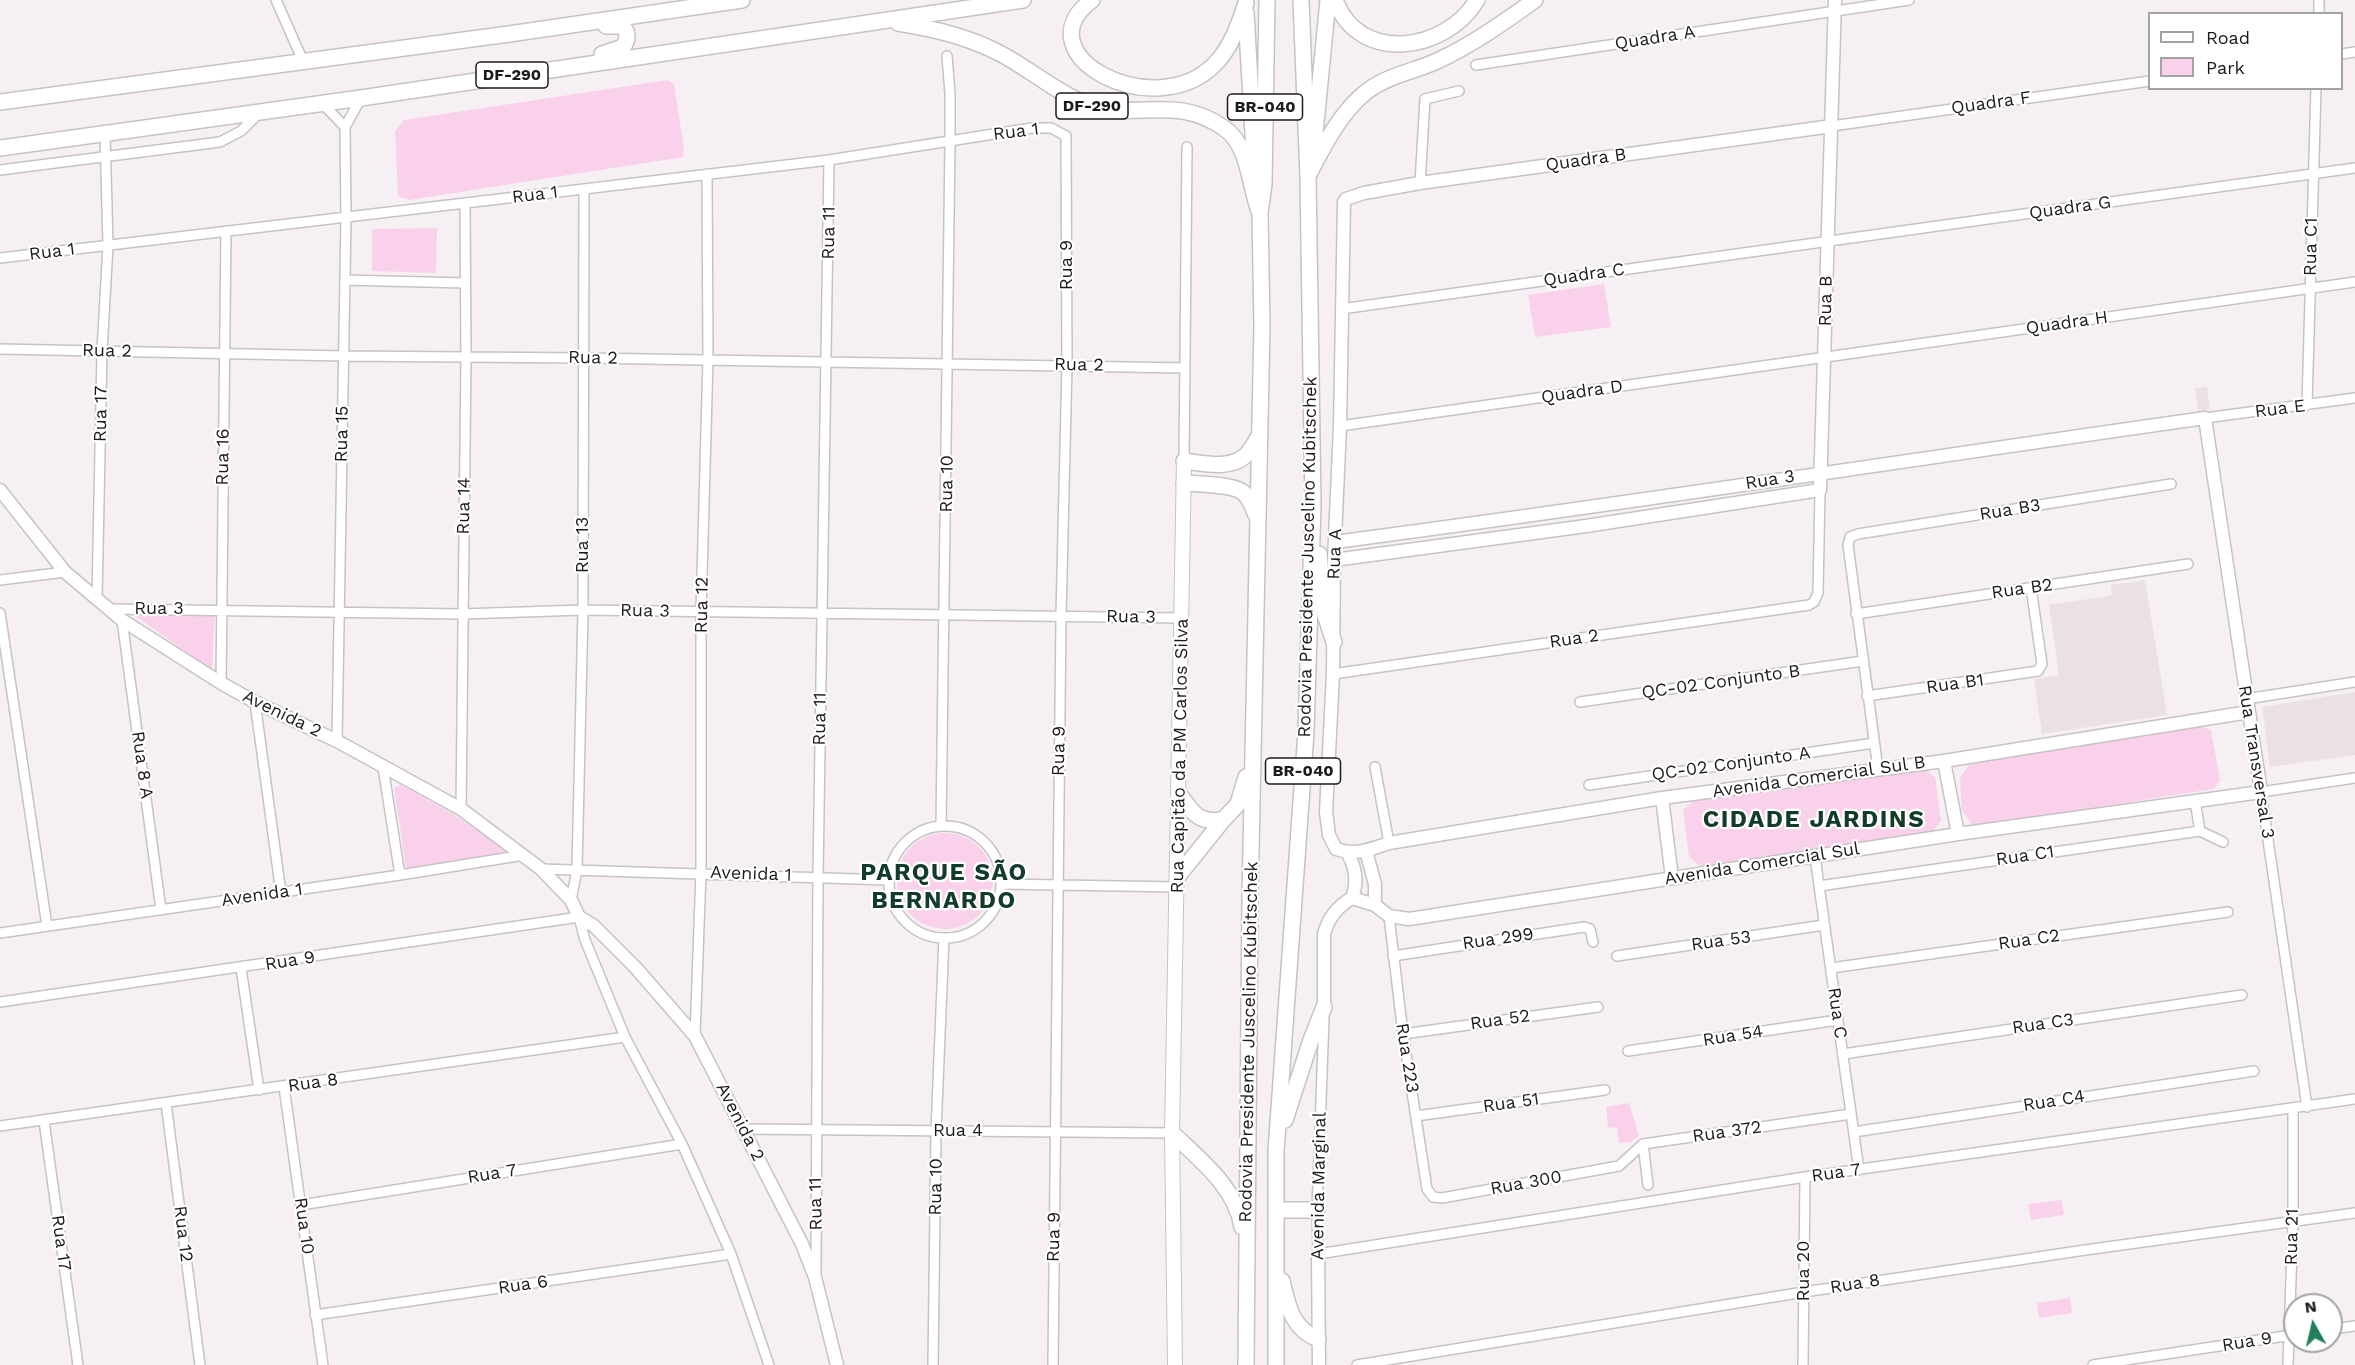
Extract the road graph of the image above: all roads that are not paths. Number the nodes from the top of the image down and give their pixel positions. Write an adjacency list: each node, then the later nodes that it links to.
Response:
1 (276, 0): 17 (street)
2 (742, 0): 15 (highway, DF-290)
3 (1023, 0): 14 (highway, DF-290)
4 (1092, 0): 12 (highway)
5 (1267, 0): 45 (highway, Rodovia Presidente Juscelino Kubitschek / BR-040)
6 (1301, 0): 40 (highway, Rodovia Presidente Juscelino Kubitschek / BR-040)
7 (1328, 0): 40 (highway)
8 (1335, 0): 9 (highway)
9 (1477, 0)
10 (1535, 0): 40 (highway)
11 (1909, 0): 13 (street, Quadra A)
12 (1246, 1): 45 (highway)
13 (1835, 5): 18 (street, Quadra A); 27 (street, Rua B)
14 (884, 20): 19 (highway, DF-290); 45 (highway, DF-290)
15 (509, 34): 17 (highway, DF-290); 19 (highway)
16 (946, 56): 31 (street, Rua 10)
17 (303, 61): 24 (highway, DF-290)
18 (1476, 65)
19 (522, 73): 23 (highway, DF-290)
20 (2148, 81): 27 (street, Quadra F)
21 (2316, 90): 39 (street, Rua C1)
22 (1459, 91): 41 (street)
23 (361, 98): 25 (highway, DF-290); 28 (street)
24 (0, 102)
25 (322, 103): 26 (highway, DF-290); 28 (street)
26 (260, 112): 29 (highway, DF-290); 34 (street)
27 (1832, 126): 41 (street, Quadra B); 48 (street, Rua B)
28 (345, 127): 46 (street, Rua 15)
29 (105, 134): 33 (highway, DF-290); 34 (street, Rua 17)
30 (1066, 136): 31 (street, Rua 1); 66 (street, Rua 9)
31 (950, 142): 35 (street, Rua 1); 65 (street, Rua 10)
32 (1187, 147): 67 (street, Rua Capitão da PM Carlos Silva)
33 (0, 148)
34 (105, 157): 37 (street); 49 (street, Rua 17)
35 (830, 160): 38 (street, Rua 1); 64 (street, Rua 11)
36 (2355, 168): 39 (street, Quadra G)
37 (0, 170)
38 (708, 174): 42 (street, Rua 1); 63 (street, Rua 12)
39 (2312, 174): 48 (street, Quadra G); 54 (street, Rua C1)
40 (1308, 175): 79 (highway, Rodovia Presidente Juscelino Kubitschek / BR-040)
41 (1420, 183): 43 (street, Quadra B)
42 (584, 189): 44 (street, Rua 1); 61 (street, Rua 13)
43 (1344, 202): 55 (street, Rua A)
44 (465, 204): 46 (street, Rua 1); 52 (street, Rua 14)
45 (1259, 212): 72 (highway, Rodovia Presidente Juscelino Kubitschek / BR-040)
46 (346, 217): 47 (street, Rua 1); 51 (street, Rua 15)
47 (226, 231): 49 (street, Rua 1); 58 (street, Rua 16)
48 (1827, 242): 55 (street, Quadra C); 62 (street, Rua B)
49 (108, 245): 50 (street, Rua 1); 57 (street, Rua 17)
50 (0, 258)
51 (345, 280): 52 (street); 59 (street, Rua 15)
52 (465, 282): 60 (street, Rua 14)
53 (2355, 282): 54 (street, Quadra H)
54 (2310, 288): 62 (street, Quadra H); 69 (street, Rua C1)
55 (1341, 309): 71 (street, Rua A)
56 (0, 349): 57 (street, Rua 2)
57 (102, 351): 58 (street, Rua 2); 89 (street, Rua 17)
58 (225, 354): 59 (street, Rua 2); 92 (street, Rua 16)
59 (343, 356): 60 (street, Rua 2); 94 (street, Rua 15)
60 (466, 357): 61 (street, Rua 2); 98 (street, Rua 14)
61 (585, 358): 63 (street, Rua 2); 93 (street, Rua 13)
62 (1825, 358): 71 (street, Quadra D); 74 (street, Rua B)
63 (708, 359): 64 (street, Rua 2); 95 (street, Rua 12)
64 (828, 361): 65 (street, Rua 2); 96 (street, Rua 11)
65 (946, 364): 66 (street, Rua 2); 100 (street, Rua 10)
66 (1067, 365): 67 (street, Rua 2); 101 (street, Rua 9)
67 (1185, 368): 73 (street, Rua Capitão da PM Carlos Silva)
68 (2355, 398): 69 (street, Rua E)
69 (2307, 405): 70 (street, Rua E)
70 (2205, 418): 74 (street, Rua 3); 110 (street, Rua Transversal 3)
71 (1340, 426): 83 (street, Rua A)
72 (1259, 436): 73 (highway); 81 (highway, Rodovia Presidente Juscelino Kubitschek / BR-040)
73 (1184, 460): 75 (main road, Rua Capitão da PM Carlos Silva)
74 (1821, 472): 78 (street, Rua B); 80 (street, Rua 3)
75 (1184, 483): 81 (highway); 102 (main road, Rua Capitão da PM Carlos Silva)
76 (2170, 484): 99 (street, Rua B3)
77 (0, 490): 86 (street, Avenida 2)
78 (1820, 490): 82 (street, Rua 3); 90 (street, Rua B)
79 (1313, 504): 104 (highway); 196 (highway, Rodovia Presidente Juscelino Kubitschek / BR-040)
80 (1583, 509): 82 (street); 83 (street, Rua 3)
81 (1257, 519): 116 (highway, Rodovia Presidente Juscelino Kubitschek / BR-040)
82 (1586, 526): 84 (street, Rua 3)
83 (1335, 542): 84 (street, Rua A)
84 (1334, 560): 104 (street, Rua A)
85 (2188, 564): 88 (street, Rua B2)
86 (65, 572): 87 (street); 89 (street, Avenida 2)
87 (0, 580)
88 (2031, 588): 99 (street, Rua B2); 109 (street, Rua B1)
89 (97, 600): 91 (street, Avenida 2)
90 (1814, 602): 106 (street, Rua 2)
91 (109, 609): 92 (street, Rua 3); 103 (street, Avenida 2)
92 (221, 610): 94 (street, Rua 3); 108 (street, Rua 16)
93 (583, 610): 95 (street, Rua 3); 98 (street, Rua 3); 139 (street, Rua 13)
94 (339, 612): 98 (street, Rua 3); 114 (street, Rua 15)
95 (701, 612): 96 (street, Rua 3); 140 (street, Rua 12)
96 (822, 613): 100 (street, Rua 3); 142 (street, Rua 11)
97 (0, 614): 158 (street)
98 (462, 614): 127 (street, Rua 14)
99 (1856, 614): 105 (street)
100 (945, 615): 101 (street, Rua 3); 129 (street, Rua 10)
101 (1061, 616): 102 (street, Rua 3); 147 (street, Rua 9)
102 (1182, 618): 124 (main road, Rua Capitão da PM Carlos Silva)
103 (122, 620): 108 (street, Avenida 2); 153 (street, Rua 8 A)
104 (1334, 642): 106 (street, Rua A)
105 (1863, 661): 109 (street); 112 (street, QC-02 Conjunto B)
106 (1333, 674): 135 (street, Rua A)
107 (2355, 682): 110 (street)
108 (221, 683): 111 (street, Avenida 2)
109 (1867, 696): 115 (street)
110 (2246, 699): 113 (street, Rua Transversal 3)
111 (255, 702): 114 (street, Avenida 2); 149 (street)
112 (1580, 702)
113 (2249, 712): 117 (street, Avenida Comercial Sul B); 123 (street, Rua Transversal 3)
114 (337, 741): 119 (street, Avenida 2)
115 (1874, 743): 120 (street); 122 (street, QC-02 Conjunto A)
116 (1254, 751): 128 (highway); 207 (highway, Rodovia Presidente Juscelino Kubitschek / BR-040)
117 (1944, 761): 120 (street, Avenida Comercial Sul B); 131 (street)
118 (1375, 766): 133 (street)
119 (383, 767): 127 (street, Avenida 2); 141 (street)
120 (1878, 770): 125 (street, Avenida Comercial Sul B)
121 (2355, 778): 123 (street)
122 (1589, 785)
123 (2261, 792): 126 (street, Avenida Comercial Sul); 182 (street, Rua Transversal 3)
124 (1180, 795): 128 (highway); 145 (main road, Rua Capitão da PM Carlos Silva)
125 (1662, 798): 133 (street, Avenida Comercial Sul B); 143 (street)
126 (2196, 801): 130 (street); 131 (street, Avenida Comercial Sul)
127 (460, 809): 136 (street, Avenida 2)
128 (1223, 820): 145 (highway)
129 (942, 826): 144 (street); 146 (street)
130 (2200, 831): 132 (street); 148 (street, Rua C1)
131 (1958, 834): 137 (street, Avenida Comercial Sul)
132 (2223, 842)
133 (1389, 843): 134 (street)
134 (1366, 851): 135 (street); 152 (street)
135 (1348, 854): 150 (street)
136 (524, 855): 138 (street, Avenida 2); 141 (street, Avenida 1)
137 (1815, 856): 143 (street, Avenida Comercial Sul); 148 (street, Rua C)
138 (541, 869): 139 (street, Avenida 1); 151 (street, Avenida 2)
139 (577, 870): 140 (street, Avenida 1); 151 (street, Rua 13)
140 (701, 872): 142 (street, Avenida 1); 172 (street, Rua 12)
141 (400, 875): 149 (street, Avenida 1)
142 (818, 877): 144 (street, Avenida 1); 189 (street, Rua 11)
143 (1672, 878): 155 (street, Avenida Comercial Sul)
144 (888, 880): 160 (street)
145 (1178, 881): 147 (street); 192 (main road, Rua Capitão da PM Carlos Silva)
146 (1001, 884): 147 (street); 160 (street)
147 (1058, 885): 191 (street, Rua 9)
148 (1819, 886): 157 (street, Rua C)
149 (281, 893): 153 (street, Avenida 1)
150 (1352, 898): 152 (street); 168 (street)
151 (571, 900): 156 (street, Avenida 2)
152 (1375, 905): 155 (street)
153 (161, 910): 158 (street, Avenida 1)
154 (2228, 912): 165 (street, Rua C2)
155 (1389, 916): 162 (street, Rua 223)
156 (579, 917): 164 (street, Rua 9); 172 (street, Avenida 2); 173 (street, Avenida 2)
157 (1824, 925): 163 (street, Rua 53); 165 (street, Rua C)
158 (47, 926): 159 (street, Avenida 1)
159 (0, 933)
160 (944, 938): 190 (street, Rua 10)
161 (1593, 942): 162 (street, Rua 299)
162 (1393, 956): 171 (street, Rua 223)
163 (1617, 956)
164 (241, 968): 167 (street, Rua 9); 178 (street)
165 (1831, 968): 170 (street, Rua C)
166 (2242, 995): 175 (street, Rua C3)
167 (0, 1002)
168 (1324, 1007): 196 (highway); 203 (street, Avenida Marginal)
169 (1598, 1007): 171 (street, Rua 52)
170 (1838, 1020): 174 (street, Rua 54); 175 (street, Rua C)
171 (1403, 1034): 185 (street, Rua 223)
172 (695, 1036): 188 (street, Avenida 2)
173 (625, 1037): 177 (street, Rua 8); 194 (street, Avenida 2)
174 (1628, 1052)
175 (1843, 1054): 184 (street, Rua C)
176 (2254, 1071): 193 (street, Rua C4)
177 (284, 1087): 178 (street, Rua 8); 201 (street, Rua 10)
178 (259, 1090): 181 (street, Rua 8)
179 (1605, 1090): 185 (street, Rua 51)
180 (2355, 1099): 182 (street, Rua 7)
181 (166, 1103): 186 (street, Rua 8); 217 (street, Rua 12)
182 (2307, 1107): 183 (street, Rua 7)
183 (2293, 1109): 197 (street, Rua 7); 205 (street, Rua 21)
184 (1851, 1114): 193 (street, Rua C); 195 (street, Rua 372)
185 (1416, 1116): 200 (street, Rua 223)
186 (44, 1121): 187 (street, Rua 8); 216 (street, Rua 17)
187 (0, 1126)
188 (745, 1129): 189 (street, Rua 4); 210 (street, Avenida 2)
189 (815, 1130): 190 (street, Rua 4); 210 (street, Rua 11)
190 (936, 1131): 191 (street, Rua 4); 221 (street, Rua 10)
191 (1055, 1132): 192 (street, Rua 4); 222 (street, Rua 9)
192 (1172, 1132): 207 (highway); 223 (main road, Rua Capitão da PM Carlos Silva)
193 (1854, 1132): 197 (street, Rua C)
194 (682, 1144): 201 (street, Rua 7); 206 (street, Avenida 2)
195 (1643, 1144): 199 (street); 200 (street, Rua 300)
196 (1276, 1151): 202 (highway, Rodovia Presidente Juscelino Kubitschek / BR-040)
197 (1859, 1170): 198 (street, Rua 7)
198 (1805, 1177): 208 (street, Rua 7); 211 (street, Rua 20)
199 (1648, 1185)
200 (1433, 1197)
201 (301, 1205): 213 (street, Rua 10)
202 (1276, 1210): 203 (highway); 209 (highway, Rodovia Presidente Juscelino Kubitschek / BR-040)
203 (1317, 1210): 208 (street, Avenida Marginal)
204 (2355, 1213): 205 (street, Rua 8)
205 (2293, 1222): 211 (street, Rua 8); 212 (street, Rua 21)
206 (730, 1254): 213 (street, Rua 6); 219 (street, Avenida 2)
207 (1247, 1254): 224 (highway, Rodovia Presidente Juscelino Kubitschek / BR-040)
208 (1318, 1254): 215 (street, Avenida Marginal)
209 (1276, 1259): 215 (highway); 225 (highway, Rodovia Presidente Juscelino Kubitschek / BR-040)
210 (815, 1277): 220 (street, Avenida 2)
211 (1804, 1292): 227 (street, Rua 8); 228 (street, Rua 20)
212 (2292, 1293)
213 (315, 1315): 218 (street, Rua 10)
214 (2283, 1336): 229 (street, Rua 9)
215 (1318, 1339): 226 (street, Avenida Marginal)
216 (78, 1365)
217 (200, 1365)
218 (323, 1365)
219 (769, 1365)
220 (837, 1365)
221 (933, 1365)
222 (1053, 1365)
223 (1175, 1365)
224 (1246, 1365)
225 (1276, 1365)
226 (1319, 1365)
227 (1357, 1365)
228 (1803, 1365)
229 (2093, 1365)

